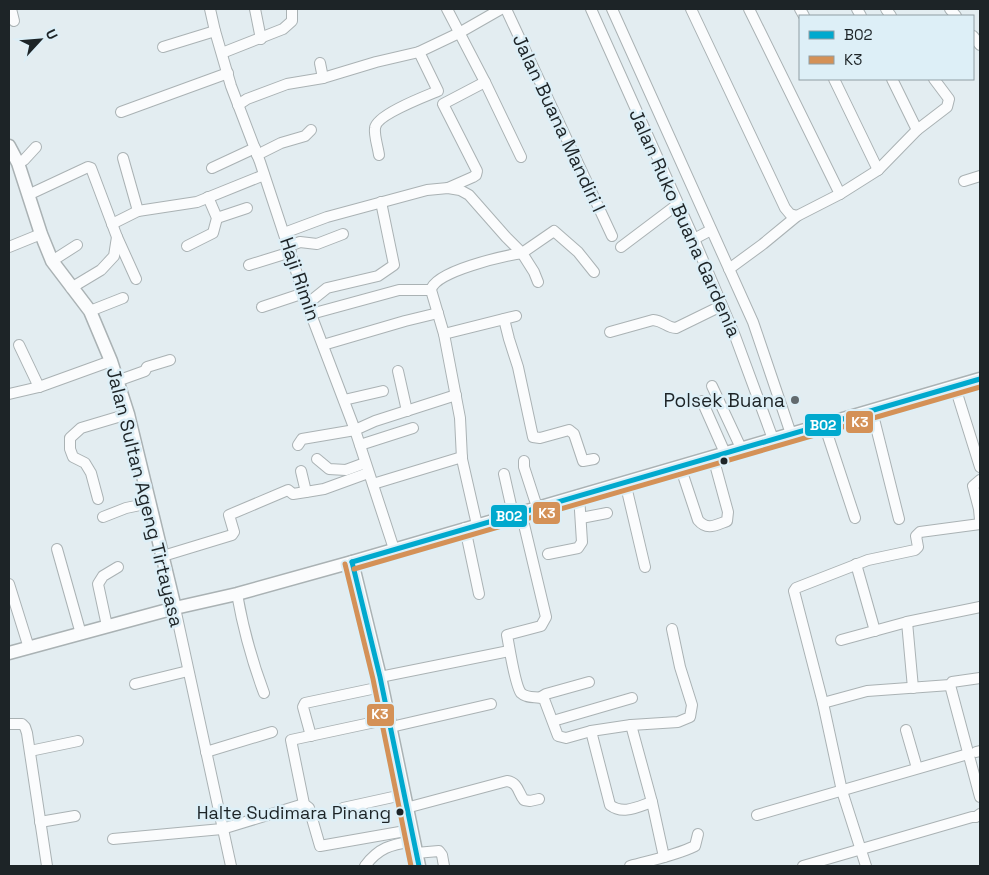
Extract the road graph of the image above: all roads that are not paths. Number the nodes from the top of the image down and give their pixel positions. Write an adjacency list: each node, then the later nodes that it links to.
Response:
1 (11, 9): 12 (street)
2 (210, 9): 13 (street, Haji Rimin)
3 (255, 9): 15 (street)
4 (292, 9): 15 (street)
5 (447, 9): 14 (street)
6 (501, 9): 14 (street)
7 (506, 9): 59 (street, Jalan Buana Mandiri I)
8 (591, 9): 27 (street, Jalan Ruko Buana Gardenia)
9 (612, 9): 21 (street, Jalan Ruko Buana Gardenia)
10 (691, 9): 52 (street)
11 (749, 9): 45 (street)
12 (14, 21)
13 (214, 31): 16 (street); 18 (street, Haji Rimin)
14 (459, 33): 17 (street); 26 (street)
15 (261, 39): 18 (street)
16 (162, 47)
17 (419, 52): 22 (street); 35 (street)
18 (222, 53): 20 (street, Haji Rimin)
19 (320, 63): 22 (street)
20 (228, 73): 28 (street, Haji Rimin); 29 (street)
21 (641, 74): 27 (street); 55 (street, Jalan Ruko Buana Gardenia)
22 (324, 78): 28 (street)
23 (834, 80): 40 (street)
24 (893, 80): 31 (street)
25 (935, 80): 31 (street)
26 (486, 82): 36 (street); 44 (street)
27 (624, 82): 49 (street, Jalan Ruko Buana Gardenia)
28 (238, 105): 34 (street, Haji Rimin)
29 (121, 112)
30 (311, 130): 34 (street)
31 (918, 130): 40 (street)
32 (9, 146): 38 (main road, Jalan Sultan Ageng Tirtayasa)
33 (36, 147): 38 (street)
34 (256, 151): 39 (street); 41 (street, Haji Rimin)
35 (379, 155)
36 (521, 157)
37 (123, 158): 51 (street)
38 (18, 163): 46 (main road, Jalan Sultan Ageng Tirtayasa)
39 (212, 168)
40 (878, 170): 45 (street)
41 (264, 175): 47 (street); 56 (street, Haji Rimin)
42 (980, 176): 43 (street)
43 (964, 181)
44 (448, 188): 48 (street); 67 (street)
45 (840, 194): 52 (street)
46 (28, 195): 54 (street); 57 (main road, Jalan Sultan Ageng Tirtayasa)
47 (208, 197): 51 (street); 53 (street)
48 (381, 202): 56 (street); 80 (street)
49 (678, 204): 61 (street, Jalan Ruko Buana Gardenia); 65 (street)
50 (248, 208): 53 (street)
51 (138, 211): 54 (street)
52 (797, 216): 70 (street)
53 (217, 218): 63 (street)
54 (112, 224): 60 (street)
55 (712, 230): 61 (street); 70 (street, Jalan Ruko Buana Gardenia)
56 (284, 233): 66 (street, Haji Rimin)
57 (41, 234): 64 (street); 68 (main road, Jalan Sultan Ageng Tirtayasa)
58 (343, 234): 66 (street)
59 (612, 236)
60 (117, 237): 72 (street); 74 (street)
61 (694, 239): 78 (street, Jalan Ruko Buana Gardenia)
62 (78, 245): 68 (street)
63 (187, 246)
64 (9, 247)
65 (621, 247)
66 (290, 249): 69 (street); 76 (street, Haji Rimin)
67 (522, 253): 71 (street); 73 (street); 75 (street)
68 (52, 260): 74 (main road, Jalan Sultan Ageng Tirtayasa)
69 (249, 265)
70 (729, 268): 102 (street, Jalan Ruko Buana Gardenia)
71 (594, 272)
72 (136, 279)
73 (538, 282)
74 (71, 288): 81 (main road, Jalan Sultan Ageng Tirtayasa)
75 (431, 290): 80 (street); 82 (street)
76 (304, 293): 79 (street); 80 (street, Haji Rimin)
77 (123, 298): 81 (street)
78 (722, 306): 85 (street); 106 (street, Jalan Ruko Buana Gardenia)
79 (262, 307)
80 (309, 308): 88 (street, Haji Rimin)
81 (90, 311): 90 (main road, Jalan Sultan Ageng Tirtayasa)
82 (438, 313): 86 (street); 88 (street)
83 (516, 316): 84 (street)
84 (504, 319): 86 (street); 118 (street)
85 (610, 332)
86 (444, 334): 99 (street)
87 (19, 345): 95 (street)
88 (323, 345): 100 (street, Haji Rimin)
89 (170, 360): 93 (street)
90 (111, 361): 93 (main road, Jalan Sultan Ageng Tirtayasa); 95 (street)
91 (398, 371): 103 (street)
92 (980, 379): 96 (main road)
93 (117, 381): 105 (main road, Jalan Sultan Ageng Tirtayasa)
94 (712, 386): 114 (street)
95 (39, 387): 98 (street)
96 (955, 387): 104 (main road); 121 (street)
97 (383, 391): 100 (street)
98 (9, 394)
99 (456, 396): 103 (street); 116 (street)
100 (344, 400): 109 (street, Haji Rimin)
101 (702, 400): 115 (street)
102 (782, 406): 106 (street); 110 (street, Jalan Ruko Buana Gardenia)
103 (407, 411): 109 (street)
104 (872, 411): 107 (main road); 139 (street)
105 (128, 414): 130 (street); 131 (main road, Jalan Sultan Ageng Tirtayasa)
106 (764, 414): 111 (street, Jalan Ruko Buana Gardenia)
107 (824, 424): 110 (main road); 138 (street)
108 (413, 428): 113 (street)
109 (355, 430): 112 (street); 113 (street, Haji Rimin)
110 (792, 434): 111 (main road)
111 (773, 439): 114 (main road)
112 (298, 445)
113 (360, 445): 122 (street, Haji Rimin)
114 (741, 448): 115 (main road)
115 (719, 455): 120 (main road); 120 (street)
116 (462, 457): 127 (street); 141 (street)
117 (318, 459): 122 (street)
118 (594, 459)
119 (524, 461): 132 (street)
120 (680, 466): 126 (main road)
121 (980, 467)
122 (366, 468): 127 (street, Haji Rimin); 128 (street)
123 (301, 471): 128 (street)
124 (504, 474): 134 (street)
125 (980, 480): 135 (street)
126 (625, 482): 129 (main road); 149 (street)
127 (373, 484): 142 (street, Haji Rimin)
128 (306, 492): 145 (street)
129 (579, 495): 132 (main road); 137 (street)
130 (98, 498)
131 (150, 502): 136 (street); 145 (main road, Jalan Sultan Ageng Tirtayasa)
132 (537, 507): 134 (main road)
133 (607, 512): 137 (street)
134 (517, 513): 141 (main road); 162 (street)
135 (980, 513)
136 (103, 517)
137 (581, 518): 144 (street)
138 (855, 518)
139 (899, 519)
140 (980, 524): 147 (street)
141 (471, 526): 142 (main road); 152 (street)
142 (394, 549): 146 (main road)
143 (57, 550): 159 (street)
144 (548, 554)
145 (163, 556): 154 (main road, Jalan Sultan Ageng Tirtayasa)
146 (352, 562): 151 (main road); 166 (main road)
147 (856, 564): 158 (street); 174 (street)
148 (118, 567): 156 (street)
149 (645, 567)
150 (9, 584): 161 (street)
151 (237, 594): 154 (main road); 171 (street)
152 (479, 594)
153 (980, 607): 155 (street)
154 (175, 608): 156 (main road); 164 (street, Jalan Sultan Ageng Tirtayasa)
155 (907, 622): 158 (street); 170 (street)
156 (107, 626): 159 (main road)
157 (672, 629): 179 (street)
158 (875, 631): 160 (street)
159 (81, 634): 161 (main road)
160 (841, 640)
161 (29, 648): 163 (main road)
162 (509, 651): 166 (street); 172 (street)
163 (9, 653)
164 (188, 671): 168 (street); 186 (street, Jalan Sultan Ageng Tirtayasa)
165 (980, 678): 169 (street)
166 (381, 682): 177 (main road); 183 (street)
167 (589, 682): 172 (street)
168 (135, 684)
169 (950, 685): 170 (street); 187 (street)
170 (913, 688): 174 (street)
171 (264, 693)
172 (540, 697): 176 (street)
173 (632, 698): 176 (street)
174 (823, 703): 189 (street)
175 (491, 704): 177 (street)
176 (553, 721): 181 (street)
177 (390, 723): 183 (street); 190 (main road)
178 (9, 724): 185 (street)
179 (632, 725): 181 (street); 193 (street)
180 (906, 730): 188 (street)
181 (591, 731): 193 (street)
182 (272, 732): 186 (street)
183 (311, 736): 194 (street)
184 (78, 741): 185 (street)
185 (30, 751): 200 (street)
186 (206, 752): 201 (street, Jalan Sultan Ageng Tirtayasa)
187 (975, 752): 188 (street); 191 (street)
188 (917, 768): 189 (street)
189 (842, 791): 197 (street); 205 (street)
190 (403, 792): 195 (street); 196 (main road)
191 (980, 796)
192 (539, 799): 196 (street)
193 (652, 802): 207 (street)
194 (304, 804): 201 (street); 203 (street)
195 (343, 808)
196 (406, 808): 203 (main road)
197 (757, 815)
198 (75, 816): 200 (street)
199 (979, 818): 205 (street)
200 (40, 822): 208 (street)
201 (222, 828): 204 (street); 209 (street, Jalan Sultan Ageng Tirtayasa)
202 (698, 834): 207 (street)
203 (412, 835): 206 (main road); 210 (street)
204 (113, 839)
205 (862, 849): 214 (street); 215 (street)
206 (416, 853): 211 (main road); 212 (street)
207 (664, 856): 213 (street)
208 (47, 866)
209 (231, 866)
210 (365, 866)
211 (419, 866)
212 (444, 866)
213 (630, 866)
214 (803, 866)
215 (866, 866)

